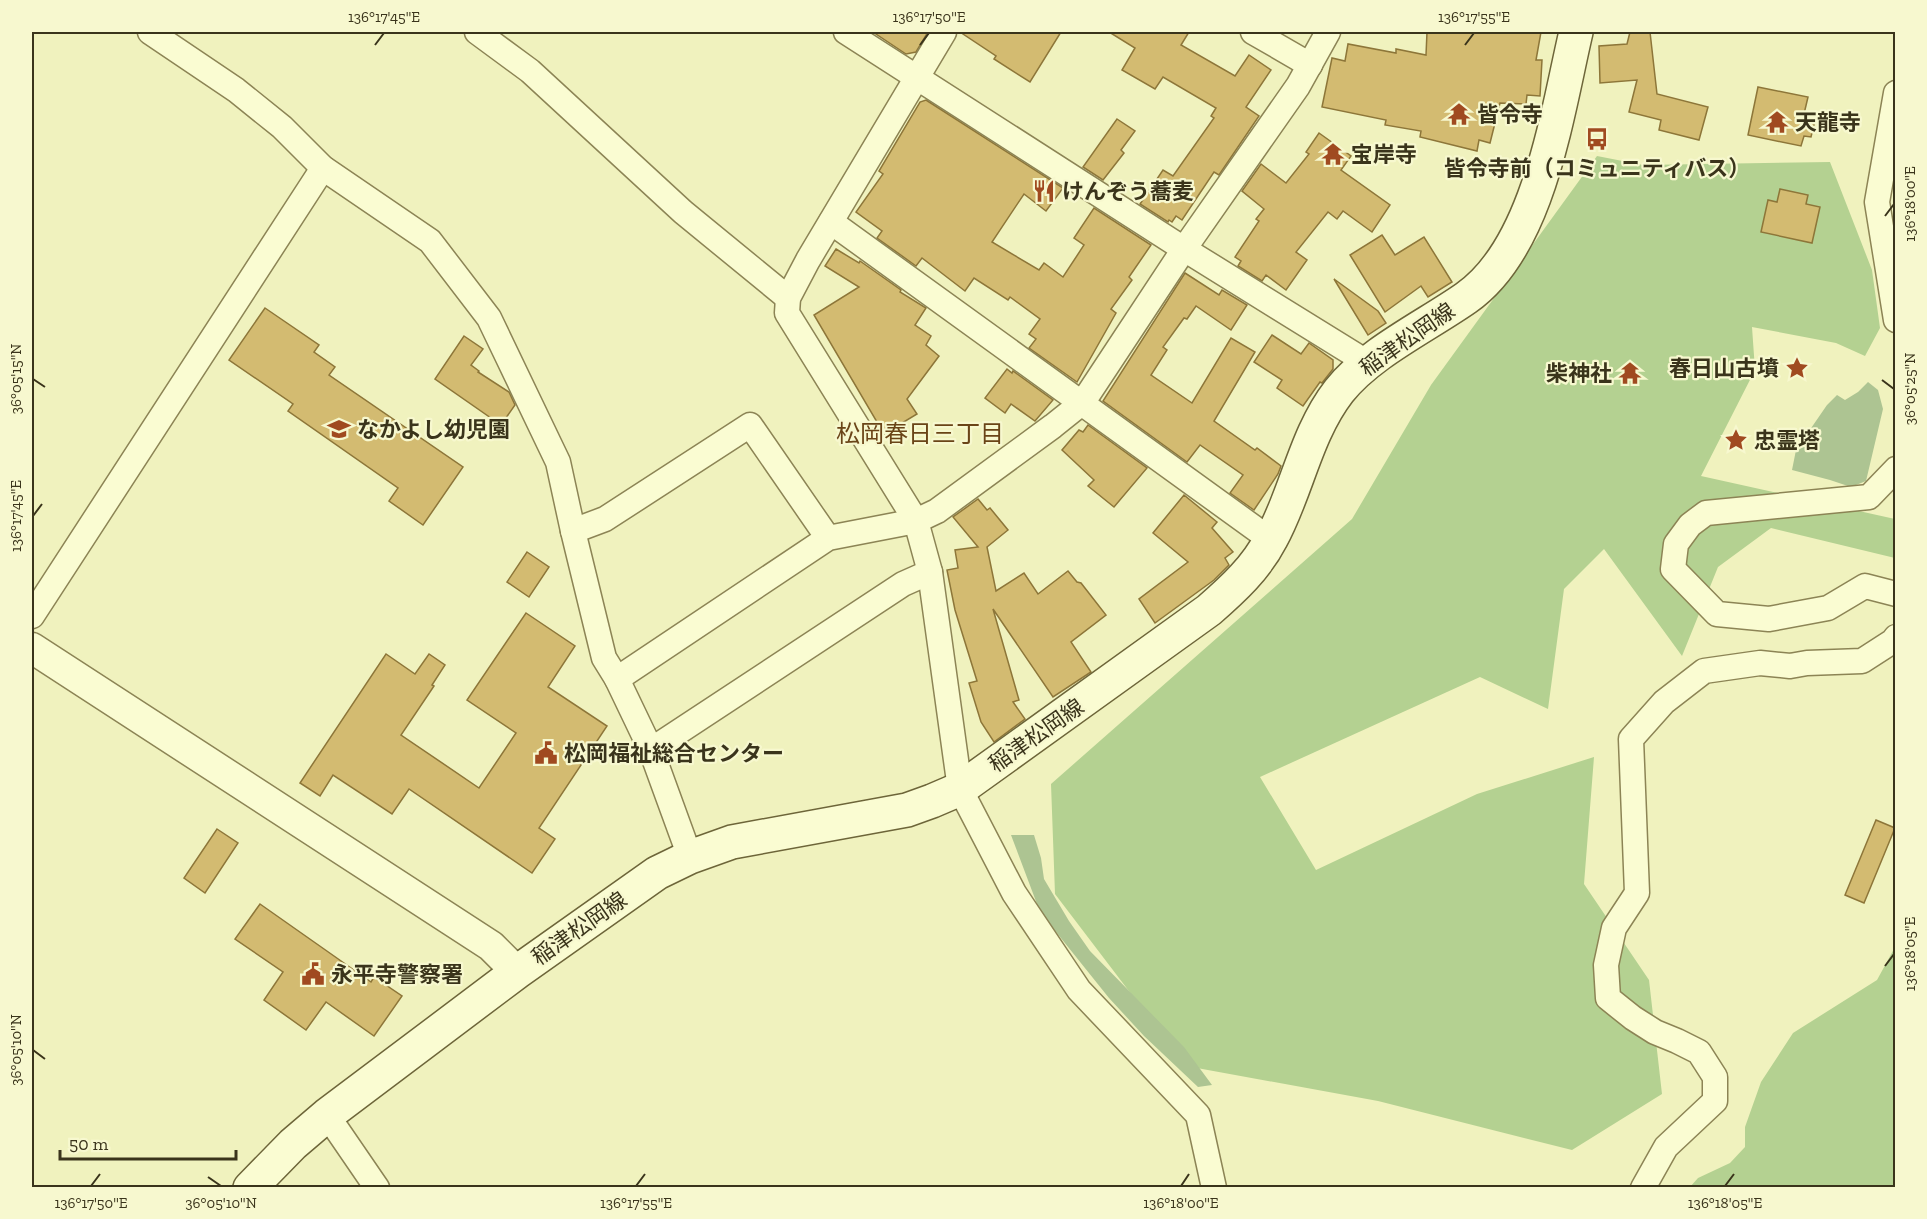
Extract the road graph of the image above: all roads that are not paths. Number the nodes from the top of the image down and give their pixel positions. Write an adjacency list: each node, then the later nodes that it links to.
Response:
1 (150, 32): 11 (street)
2 (477, 32): 14 (street)
3 (846, 32): 9 (street)
4 (944, 32): 9 (street)
5 (1253, 32): 8 (street)
6 (1328, 32): 8 (street)
7 (1576, 32): 16 (main road, 稲津松岡線)
8 (1310, 65): 13 (street)
9 (917, 77): 12 (street); 13 (street)
10 (1896, 93): 15 (street)
11 (323, 168): 20 (street); 25 (street)
12 (831, 222): 14 (street); 17 (street)
13 (1184, 249): 16 (street); 17 (street)
14 (788, 298): 19 (street)
15 (1896, 320)
16 (1368, 363): 22 (main road, 稲津松岡線)
17 (1083, 402): 19 (street); 22 (street)
18 (1896, 469): 24 (street)
19 (916, 521): 21 (street); 23 (street)
20 (573, 531): 21 (street); 28 (street)
21 (828, 538): 28 (street)
22 (1271, 540): 30 (main road, 稲津松岡線)
23 (930, 572): 29 (street); 30 (street)
24 (1896, 594)
25 (32, 616)
26 (1896, 637): 37 (street)
27 (32, 648): 32 (street)
28 (617, 679): 29 (street)
29 (651, 750): 31 (street)
30 (960, 789): 31 (main road, 稲津松岡線); 36 (street)
31 (690, 857): 32 (main road, 稲津松岡線)
32 (517, 972): 33 (main road, 稲津松岡線)
33 (327, 1115): 34 (main road, 稲津松岡線); 35 (street)
34 (250, 1188)
35 (377, 1188)
36 (1214, 1188)
37 (1643, 1188)

